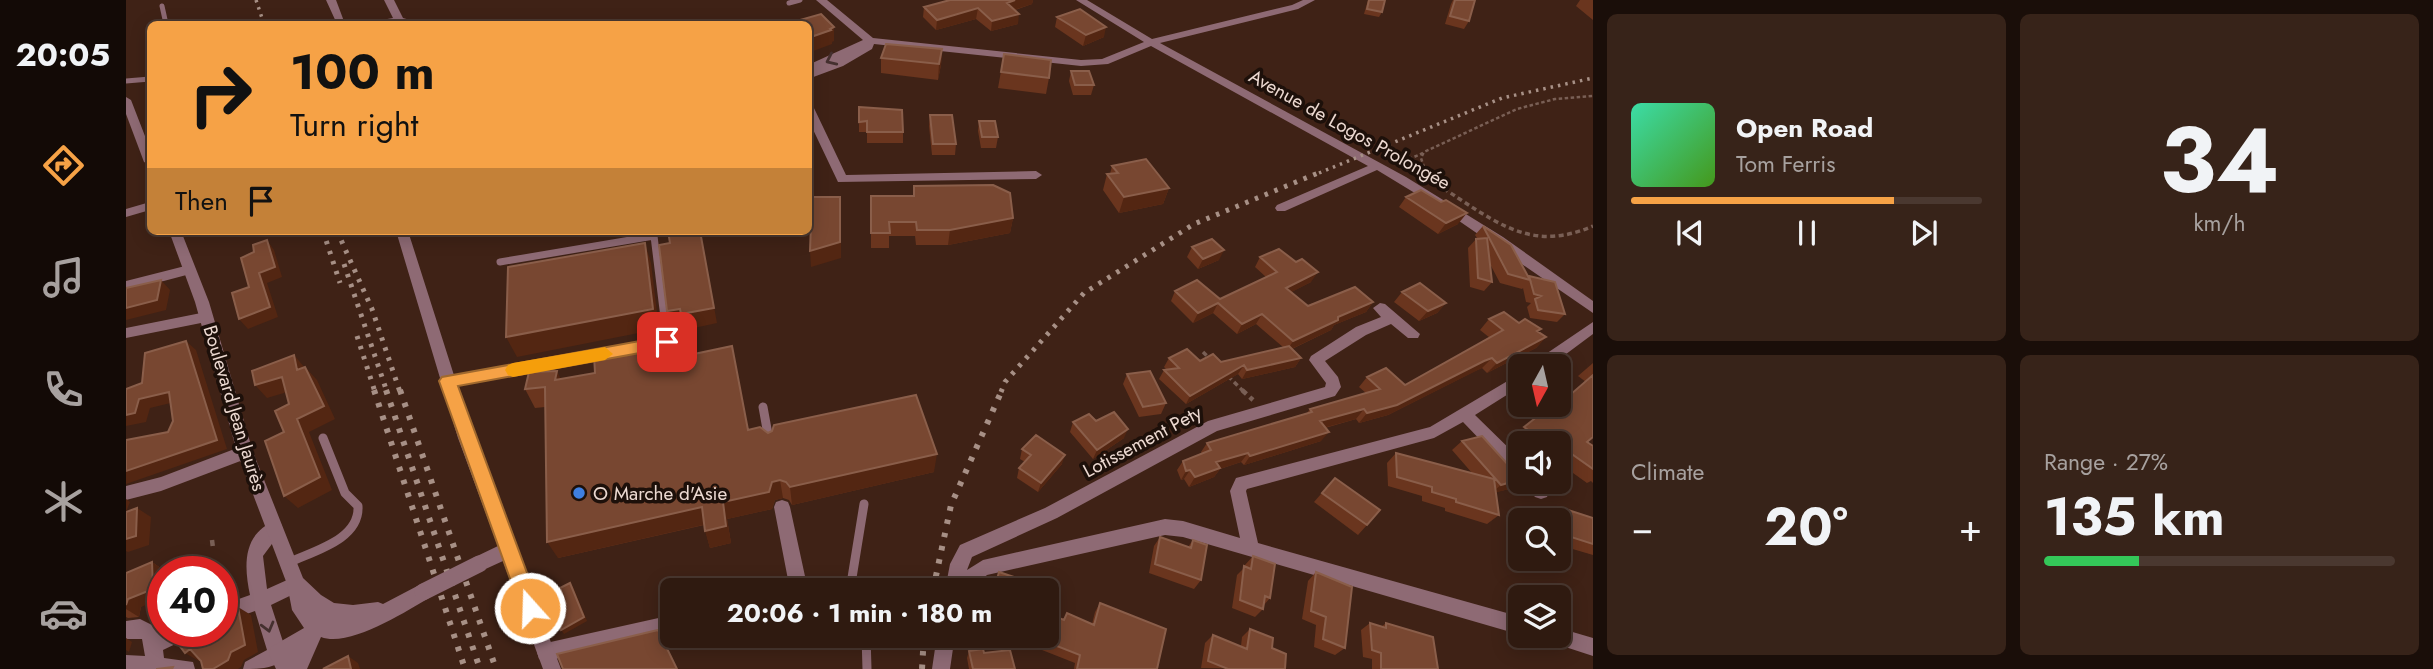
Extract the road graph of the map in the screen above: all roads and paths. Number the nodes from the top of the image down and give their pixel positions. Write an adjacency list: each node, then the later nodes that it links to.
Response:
1 (331, 0): 11 (street)
2 (389, 0): 9 (street)
3 (800, 0): 7 (lane)
4 (821, 0): 14 (street)
5 (1081, 0): 15 (street, Avenue de Logos Prolongée)
6 (1310, 0): 15 (street)
7 (789, 3)
8 (162, 6): 10 (lane)
9 (400, 20): 12 (street); 13 (street)
10 (165, 21)
11 (340, 21)
12 (393, 21)
13 (404, 21)
14 (870, 41): 15 (street); 16 (street, one-way to 16); 17 (street)
15 (1151, 42): 25 (street, Avenue de Logos Prolongée)
16 (812, 68)
17 (812, 74)
18 (147, 79): 19 (lane)
19 (126, 81)
20 (1593, 96): 23 (path)
21 (126, 100): 24 (street)
22 (812, 115): 26 (street)
23 (1424, 152): 25 (path); 30 (path)
24 (147, 154)
25 (1377, 166): 28 (street); 36 (street, Avenue de Logos Prolongée)
26 (1036, 175)
27 (147, 207): 29 (street)
28 (1280, 208)
29 (126, 213)
30 (1593, 226)
31 (176, 235): 34 (street, Boulevard Jean Jaurès)
32 (403, 235): 47 (street)
33 (500, 262): 41 (lane)
34 (189, 270): 35 (street); 37 (street, Boulevard Jean Jaurès)
35 (126, 286)
36 (1593, 309)
37 (206, 317): 39 (street); 54 (street, Boulevard Jean Jaurès)
38 (1593, 327): 44 (street)
39 (126, 333)
40 (1413, 334): 50 (street, Lotissement Pety)
41 (654, 345)
42 (613, 352): 47 (lane)
43 (1203, 352): 45 (path)
44 (1556, 354)
45 (1212, 361)
46 (1221, 369): 50 (path)
47 (448, 381): 63 (street)
48 (1508, 387): 51 (street)
49 (763, 407): 53 (lane)
50 (1265, 411): 67 (street, Lotissement Pety)
51 (1464, 414): 55 (street); 62 (street)
52 (323, 438): 64 (lane)
53 (770, 445)
54 (245, 452): 56 (street); 59 (street, Boulevard Jean Jaurès)
55 (1508, 458)
56 (126, 492)
57 (864, 504): 66 (lane)
58 (782, 507): 65 (street)
59 (275, 529): 64 (street, Boulevard Jean Jaurès); 70 (street)
60 (212, 540): 61 (path)
61 (213, 548)
62 (1251, 549): 68 (street); 74 (street)
63 (509, 550): 72 (street, bridge); 84 (street)
64 (288, 564): 69 (street, Boulevard Jean Jaurès)
65 (797, 578)
66 (852, 578)
67 (956, 578)
68 (971, 578)
69 (296, 584): 70 (street); 73 (street, Boulevard Jean Jaurès); 78 (street, Boulevard Jean Jaurès)
70 (262, 600): 71 (street); 85 (street, one-way to 85)
71 (238, 608)
72 (392, 608): 73 (street); 78 (street)
73 (330, 611): 78 (street)
74 (1508, 622)
75 (660, 628): 84 (street)
76 (147, 629): 77 (street)
77 (126, 630)
78 (314, 632): 85 (street); 90 (street)
79 (1571, 640): 81 (street)
80 (153, 647): 87 (street)
81 (1593, 647)
82 (866, 648): 91 (lane)
83 (944, 648): 92 (street)
84 (549, 660)
85 (282, 662): 89 (street)
86 (126, 664): 87 (street)
87 (156, 665): 88 (street)
88 (186, 669)
89 (253, 669)
90 (297, 669)
91 (867, 669)
92 (941, 669)

